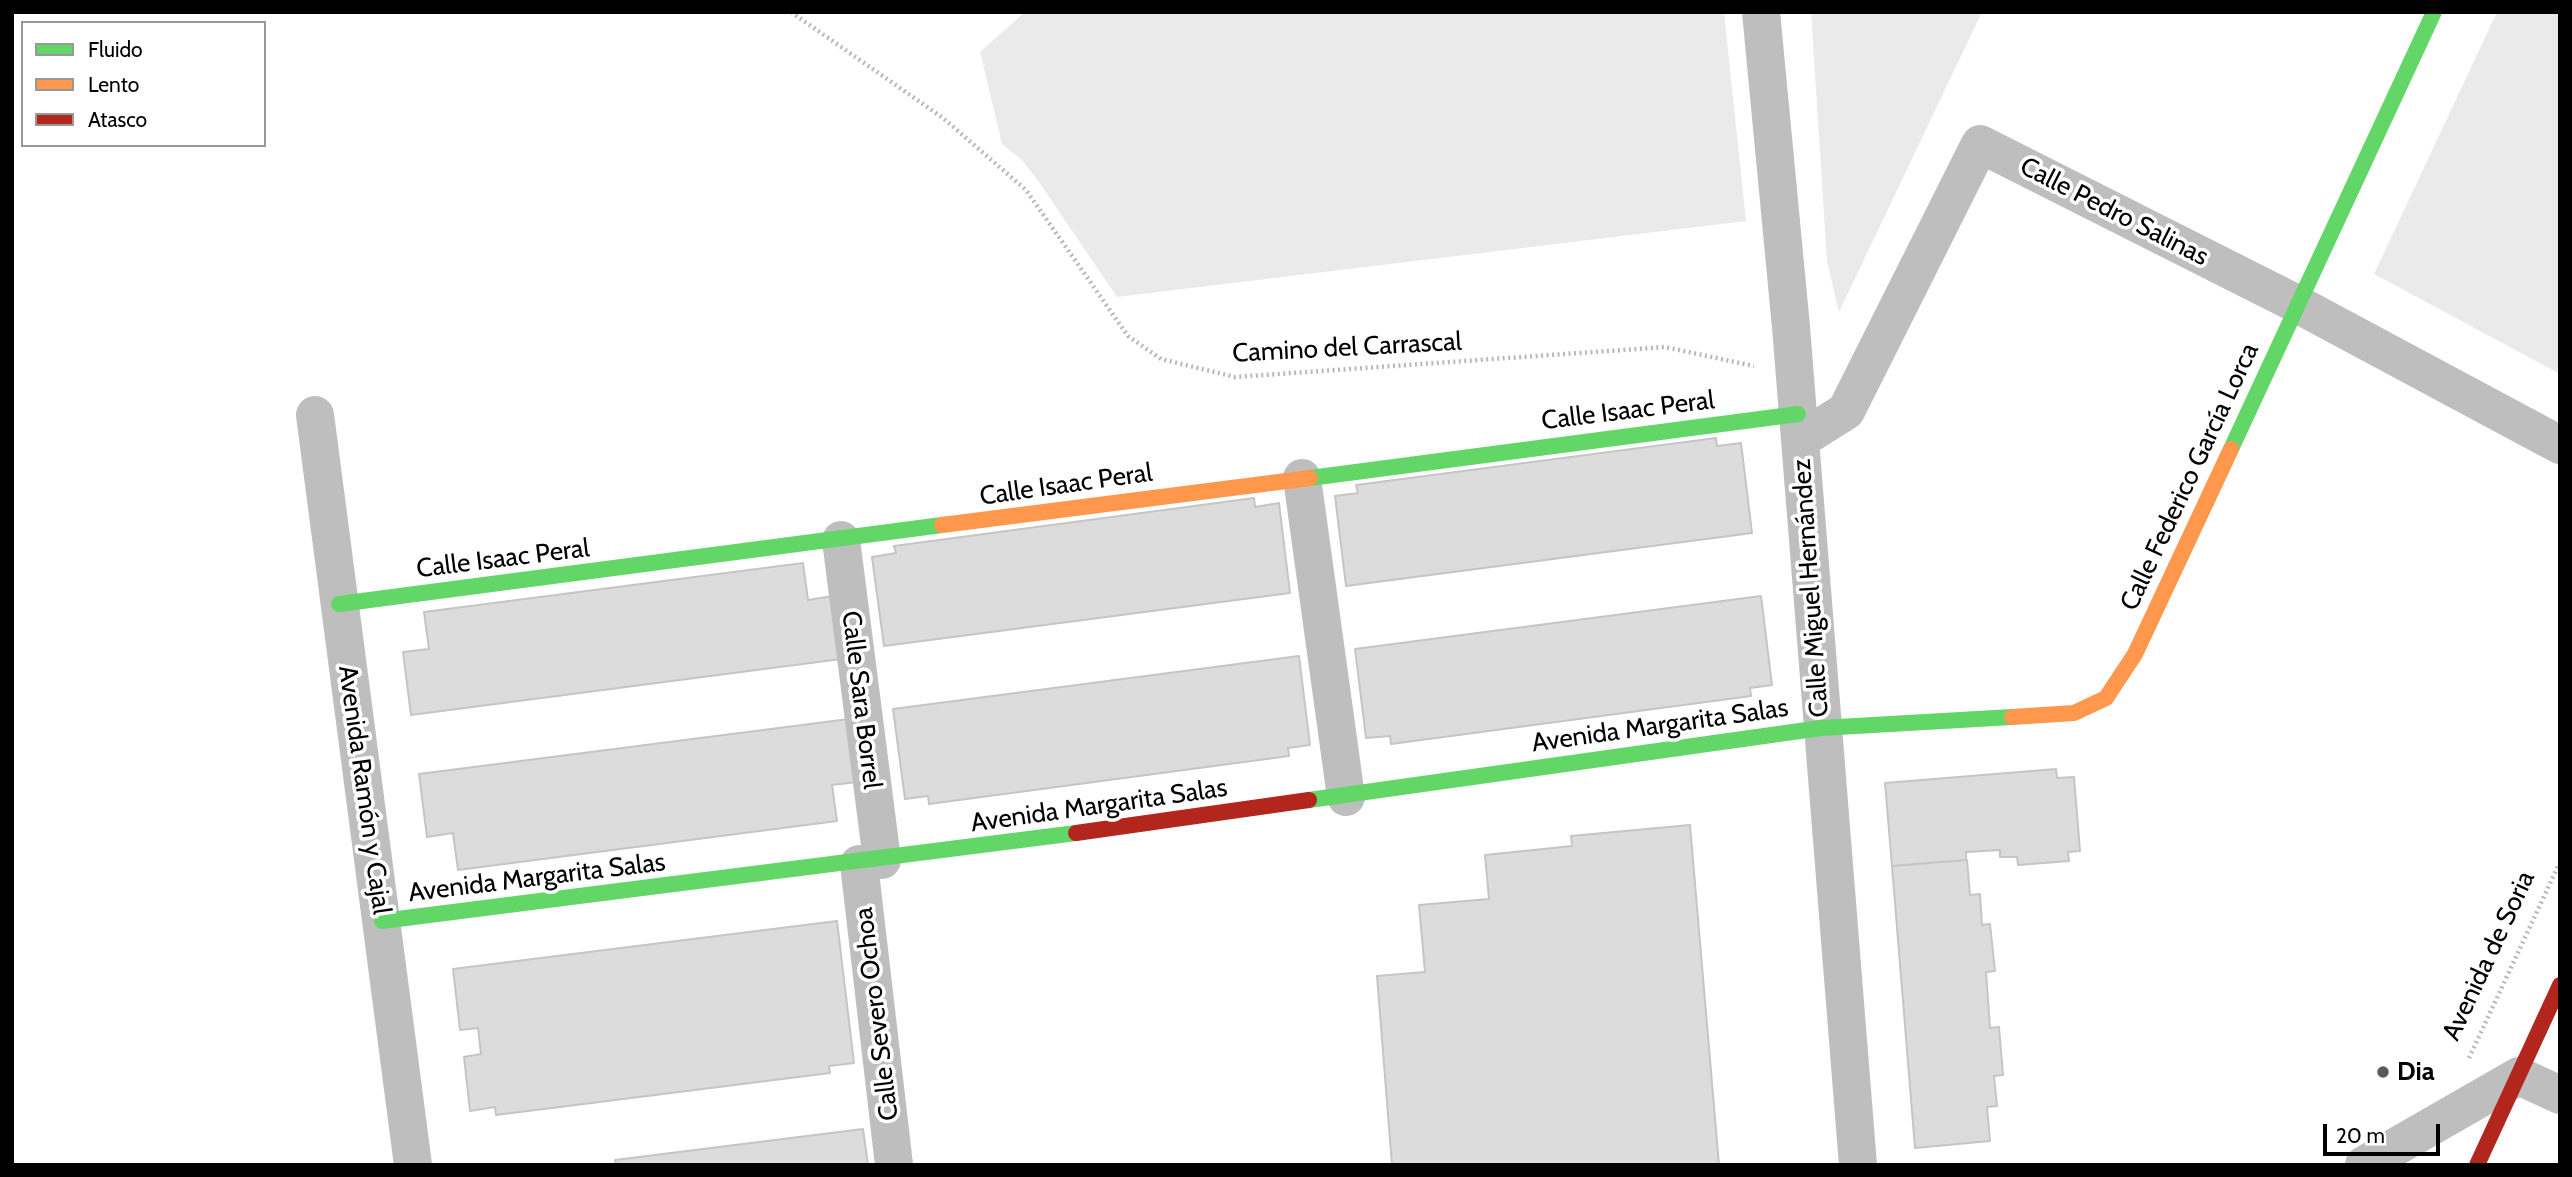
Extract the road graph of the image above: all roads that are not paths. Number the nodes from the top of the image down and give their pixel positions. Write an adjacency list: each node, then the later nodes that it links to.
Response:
1 (1761, 12): 4 (street, Calle Miguel Hernández)
2 (2434, 12): 3 (street, Calle Federico García Lorca)
3 (2297, 304): 4 (street, Calle Pedro Salinas); 6 (street, Calle Pedro Salinas); 10 (street, Calle Federico García Lorca)
4 (1798, 410): 7 (street, Calle Isaac Peral); 10 (street, Calle Miguel Hernández)
5 (315, 415): 9 (street, Avenida Ramón y Cajal)
6 (2560, 445)
7 (1302, 478): 8 (street, Calle Isaac Peral); 11 (street)
8 (841, 540): 9 (street, Calle Isaac Peral); 12 (street, Calle Sara Borrel)
9 (339, 604): 13 (street, Avenida Ramón y Cajal)
10 (1821, 728): 11 (street, Avenida Margarita Salas); 19 (street, Calle Miguel Hernández)
11 (1346, 797): 12 (street, Avenida Margarita Salas)
12 (870, 862): 13 (street, Avenida Margarita Salas); 18 (street, Calle Severo Ochoa)
13 (382, 921): 17 (street, Avenida Ramón y Cajal)
14 (2560, 985): 15 (street)
15 (2519, 1076): 16 (street); 20 (street); 21 (street)
16 (2560, 1096)
17 (413, 1165)
18 (894, 1165)
19 (1858, 1165)
20 (2364, 1165)
21 (2477, 1165)

